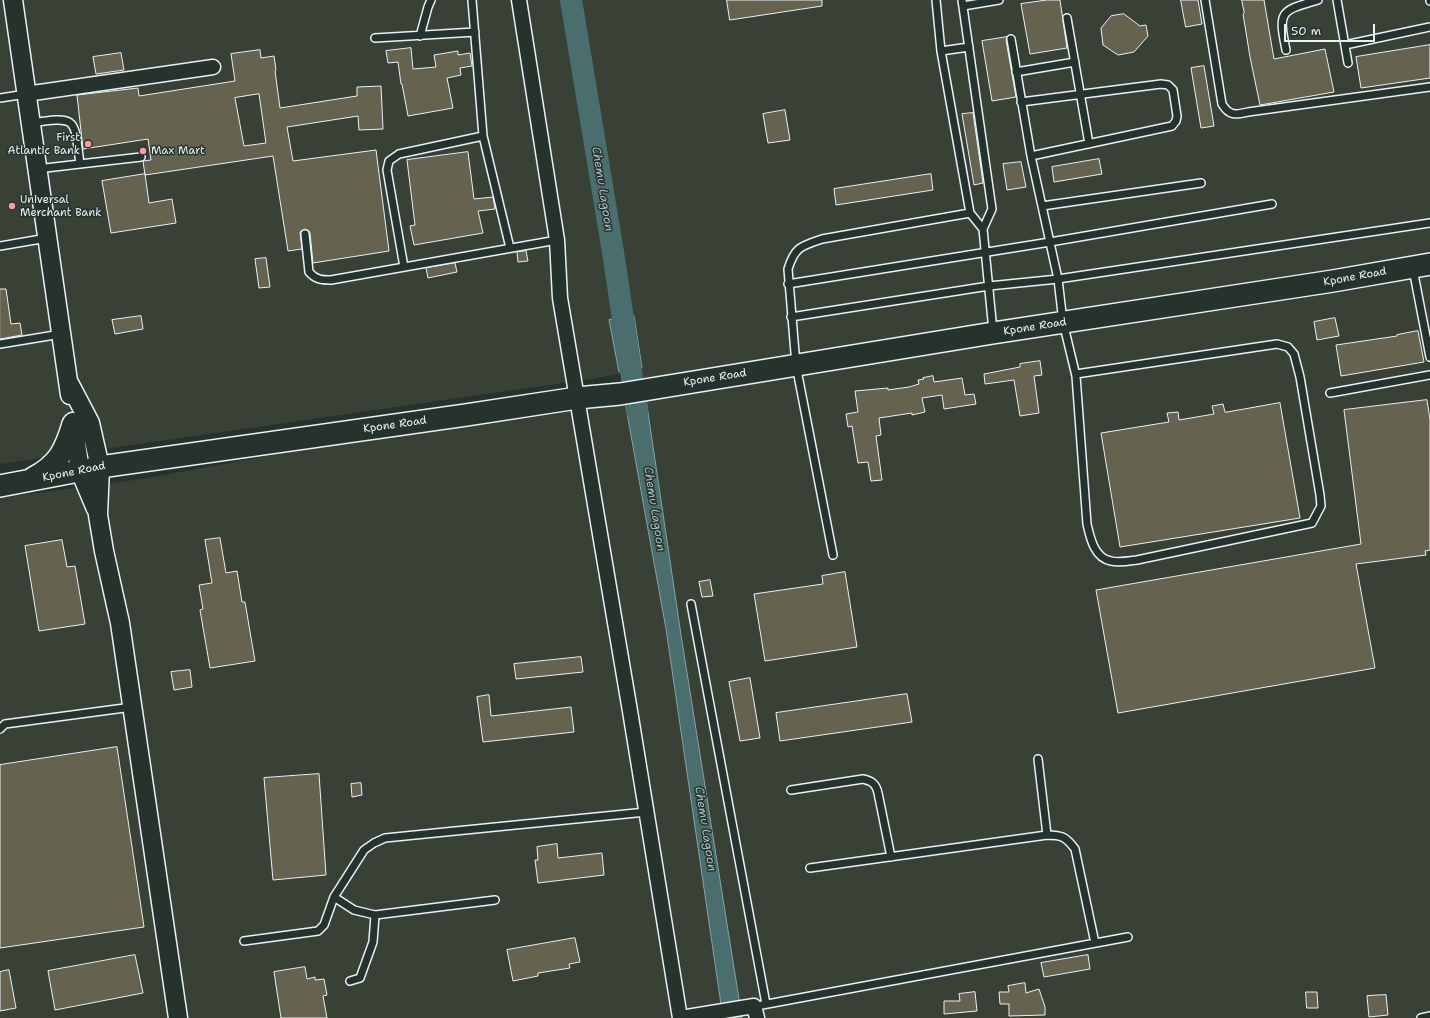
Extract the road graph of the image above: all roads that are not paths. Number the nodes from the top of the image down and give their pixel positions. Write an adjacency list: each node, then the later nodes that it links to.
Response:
1 (13, 0): 26 (street)
2 (431, 0): 14 (lane)
3 (472, 0): 13 (lane)
4 (519, 0): 45 (street)
5 (936, 0): 20 (lane)
6 (999, 0): 10 (lane)
7 (1205, 0): 25 (lane)
8 (1318, 0): 19 (lane)
9 (1337, 0): 17 (lane)
10 (963, 3): 18 (lane)
11 (1067, 18): 21 (lane)
12 (1430, 27): 17 (lane)
13 (475, 32): 14 (lane); 31 (lane)
14 (420, 36): 15 (lane)
15 (375, 38)
16 (1010, 39): 24 (lane)
17 (1345, 44): 22 (lane)
18 (969, 47): 20 (lane); 42 (lane)
19 (1286, 50)
20 (941, 51): 40 (lane)
21 (1074, 62): 24 (lane); 27 (lane)
22 (1348, 63)
23 (213, 67): 26 (street)
24 (1016, 72): 29 (lane)
25 (1430, 87)
26 (26, 94): 28 (lane); 30 (street)
27 (1080, 94): 29 (lane); 32 (lane); 32 (lane)
28 (0, 98)
29 (1021, 102): 33 (lane)
30 (30, 123): 35 (lane); 36 (street)
31 (483, 136): 48 (lane); 51 (lane)
32 (1089, 144): 33 (lane)
33 (1030, 156): 39 (lane)
34 (141, 157): 35 (lane)
35 (80, 164): 36 (lane)
36 (37, 169): 44 (street)
37 (1201, 183): 39 (lane)
38 (1272, 204): 46 (lane)
39 (1042, 206): 46 (lane)
40 (970, 214): 42 (lane); 53 (lane)
41 (1430, 222): 52 (lane)
42 (983, 229): 49 (lane)
43 (305, 234): 51 (lane)
44 (47, 238): 47 (lane); 58 (street)
45 (557, 240): 48 (lane); 66 (street)
46 (1050, 242): 49 (lane); 52 (lane)
47 (0, 246)
48 (510, 248): 51 (lane)
49 (985, 252): 53 (lane); 54 (lane)
50 (1421, 266): 56 (main road, Kpone Road); 60 (lane)
51 (404, 267)
52 (1058, 279): 54 (lane); 56 (lane)
53 (788, 284): 55 (lane)
54 (988, 286): 55 (lane); 57 (lane)
55 (791, 317): 61 (lane)
56 (1063, 322): 57 (main road, Kpone Road); 62 (lane)
57 (993, 333): 61 (main road, Kpone Road)
58 (61, 334): 59 (lane); 64 (street)
59 (0, 344)
60 (1430, 358)
61 (796, 365): 66 (main road, Kpone Road); 73 (lane)
62 (1076, 374): 62 (lane)
63 (1430, 375): 65 (lane)
64 (69, 384): 67 (street); 68 (street)
65 (1330, 394)
66 (577, 398): 68 (main road, Kpone Road); 79 (street)
67 (73, 424): 69 (street); 70 (main road)
68 (100, 467): 69 (main road, Kpone Road); 72 (street)
69 (80, 472): 70 (main road, Kpone Road); 72 (street)
70 (26, 482): 71 (main road, Kpone Road)
71 (0, 486)
72 (98, 515): 75 (street)
73 (833, 555)
74 (691, 604): 90 (lane)
75 (132, 707): 76 (lane); 92 (street)
76 (0, 729)
77 (1038, 759): 80 (lane)
78 (791, 790): 81 (lane)
79 (646, 812): 83 (lane); 93 (street)
80 (1047, 835): 81 (lane); 88 (lane)
81 (891, 857): 82 (lane)
82 (810, 868)
83 (334, 897): 85 (lane); 87 (lane)
84 (495, 900): 85 (lane)
85 (375, 915): 89 (lane)
86 (1128, 937): 88 (lane)
87 (244, 941)
88 (1095, 943): 90 (lane)
89 (350, 981)
90 (754, 1009): 93 (street)
91 (1430, 1016): 94 (lane)
92 (178, 1018)
93 (680, 1018)
94 (1421, 1018)

